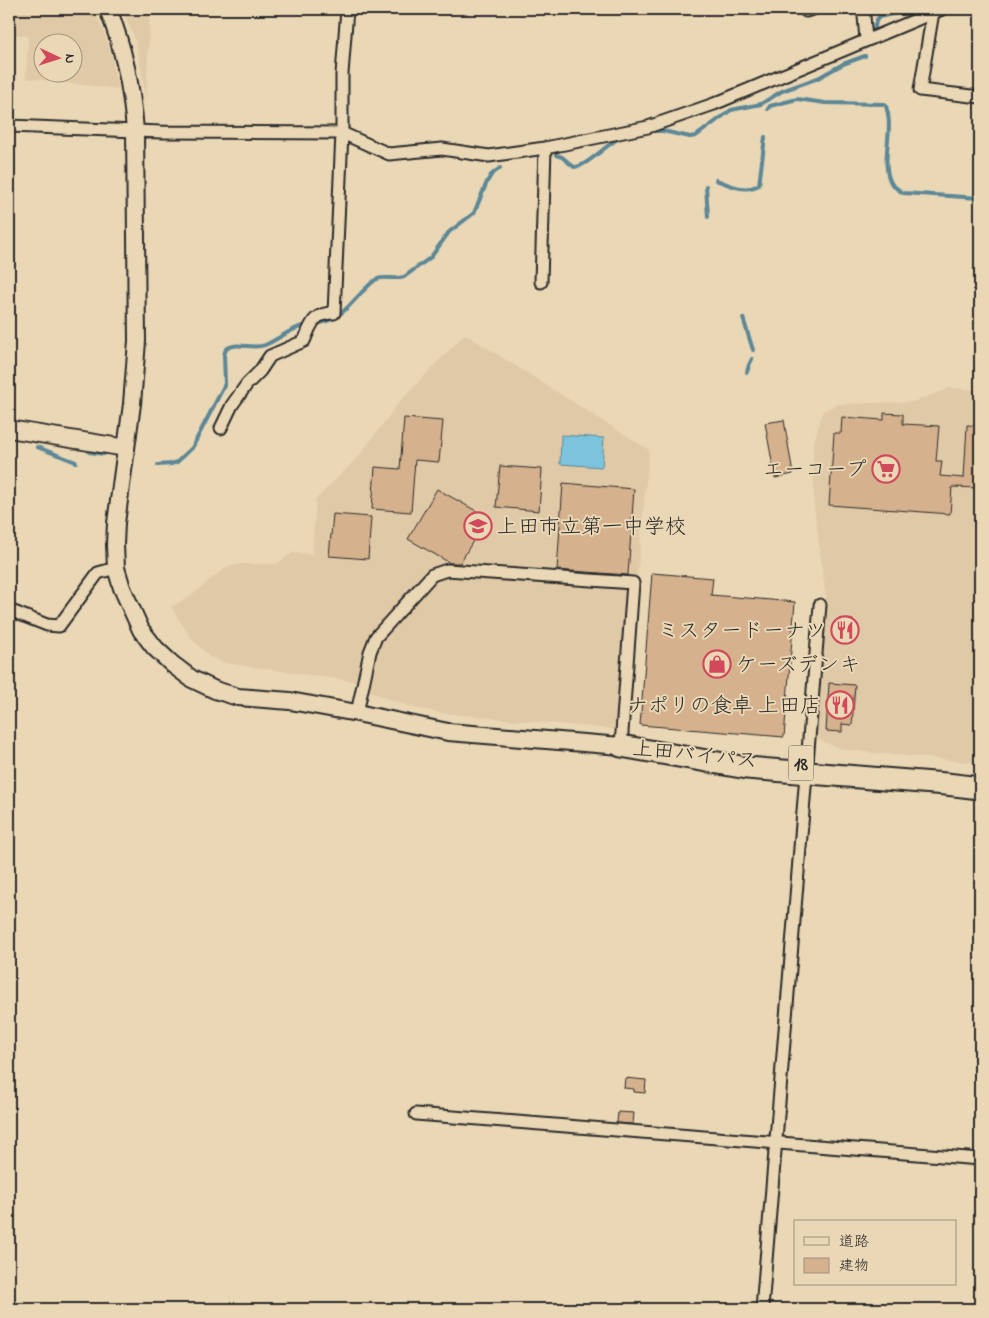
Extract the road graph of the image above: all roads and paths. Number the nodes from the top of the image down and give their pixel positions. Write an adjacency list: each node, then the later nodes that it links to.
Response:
1 (108, 9): 10 (street)
2 (347, 9): 11 (street)
3 (804, 9): 4 (street)
4 (813, 9)
5 (862, 9): 7 (street)
6 (938, 10): 7 (street); 8 (street)
7 (866, 40): 12 (street)
8 (980, 97)
9 (9, 126): 10 (street)
10 (135, 132): 11 (street); 16 (street)
11 (342, 133): 12 (street); 14 (street)
12 (545, 148): 13 (street)
13 (541, 282)
14 (221, 428)
15 (9, 429): 16 (street)
16 (126, 448): 17 (street)
17 (116, 568): 19 (street); 20 (street)
18 (820, 605): 22 (street)
19 (9, 610)
20 (357, 713): 21 (street); 21 (street)
21 (621, 746): 22 (highway, 上田バイパス / 18)
22 (806, 767): 23 (highway, 上田バイパス / 18); 24 (highway, 上田バイパス / 18); 26 (street)
23 (980, 777)
24 (980, 788)
25 (416, 1114): 26 (street)
26 (776, 1142): 27 (street); 28 (street)
27 (980, 1159)
28 (762, 1309)

